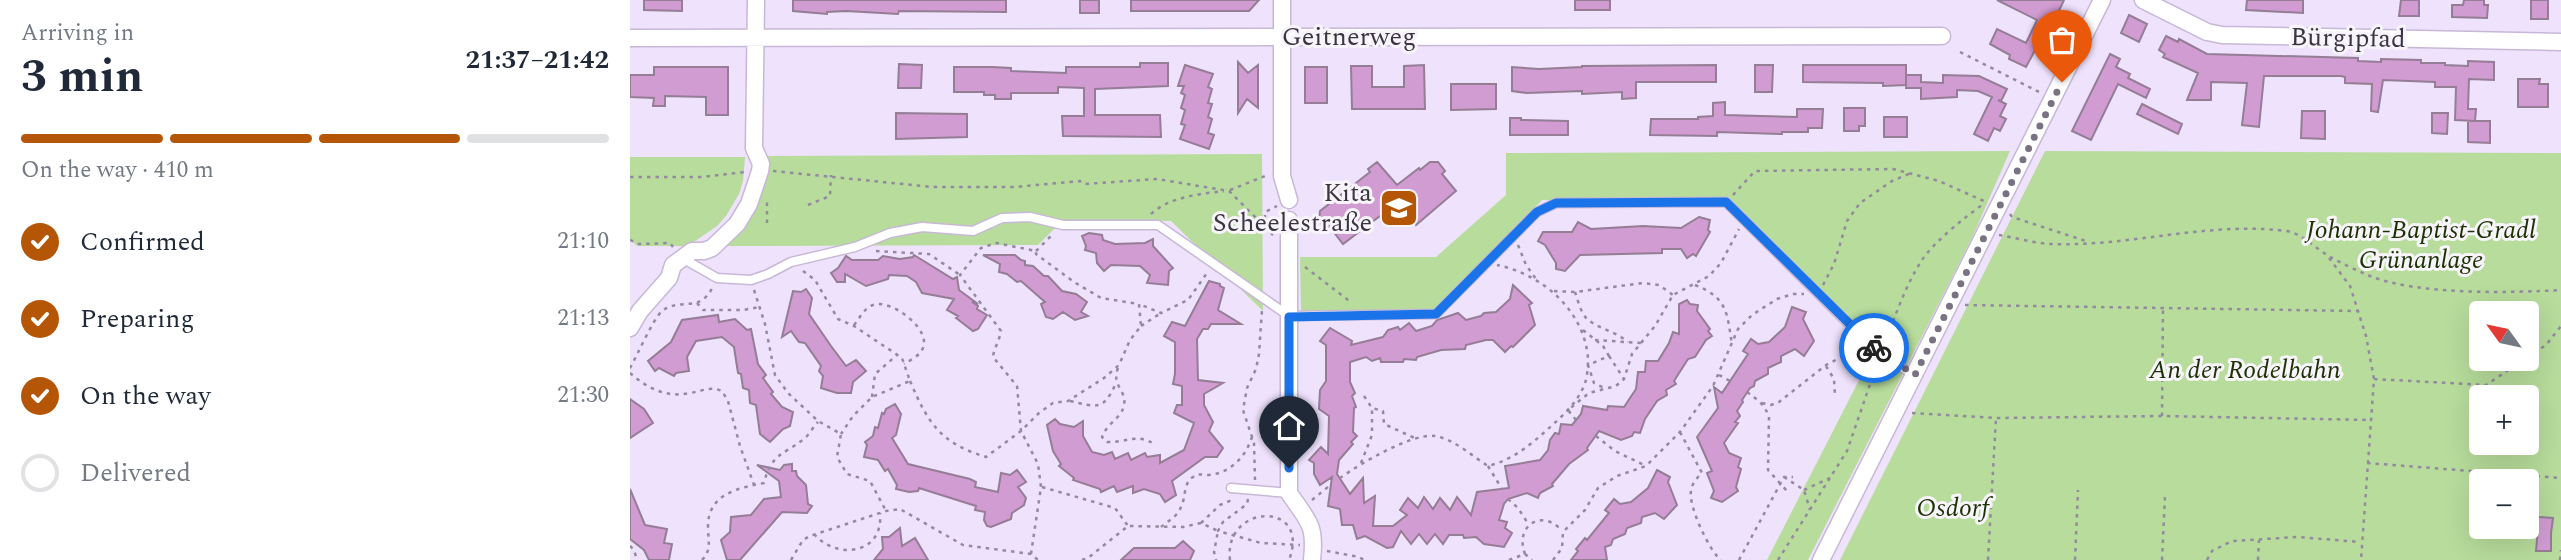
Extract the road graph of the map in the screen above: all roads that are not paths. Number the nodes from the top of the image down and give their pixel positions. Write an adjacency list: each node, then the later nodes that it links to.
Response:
1 (756, 0): 8 (street)
2 (1282, 0): 6 (street)
3 (2102, 0): 15 (street)
4 (2143, 0): 9 (street, Bürgipfad)
5 (1942, 36): 6 (street, Geitnerweg)
6 (1282, 37): 8 (street, Geitnerweg); 10 (street)
7 (630, 38): 8 (street, Geitnerweg)
8 (756, 38): 12 (street)
9 (2561, 42)
10 (1289, 200): 11 (lane)
11 (1289, 220): 13 (street)
12 (682, 258): 13 (lane); 14 (street)
13 (1289, 317): 15 (lane); 17 (street)
14 (630, 328)
15 (1915, 375): 19 (street)
16 (1231, 488): 17 (lane)
17 (1289, 493): 18 (street)
18 (1313, 554)
19 (1821, 560)

